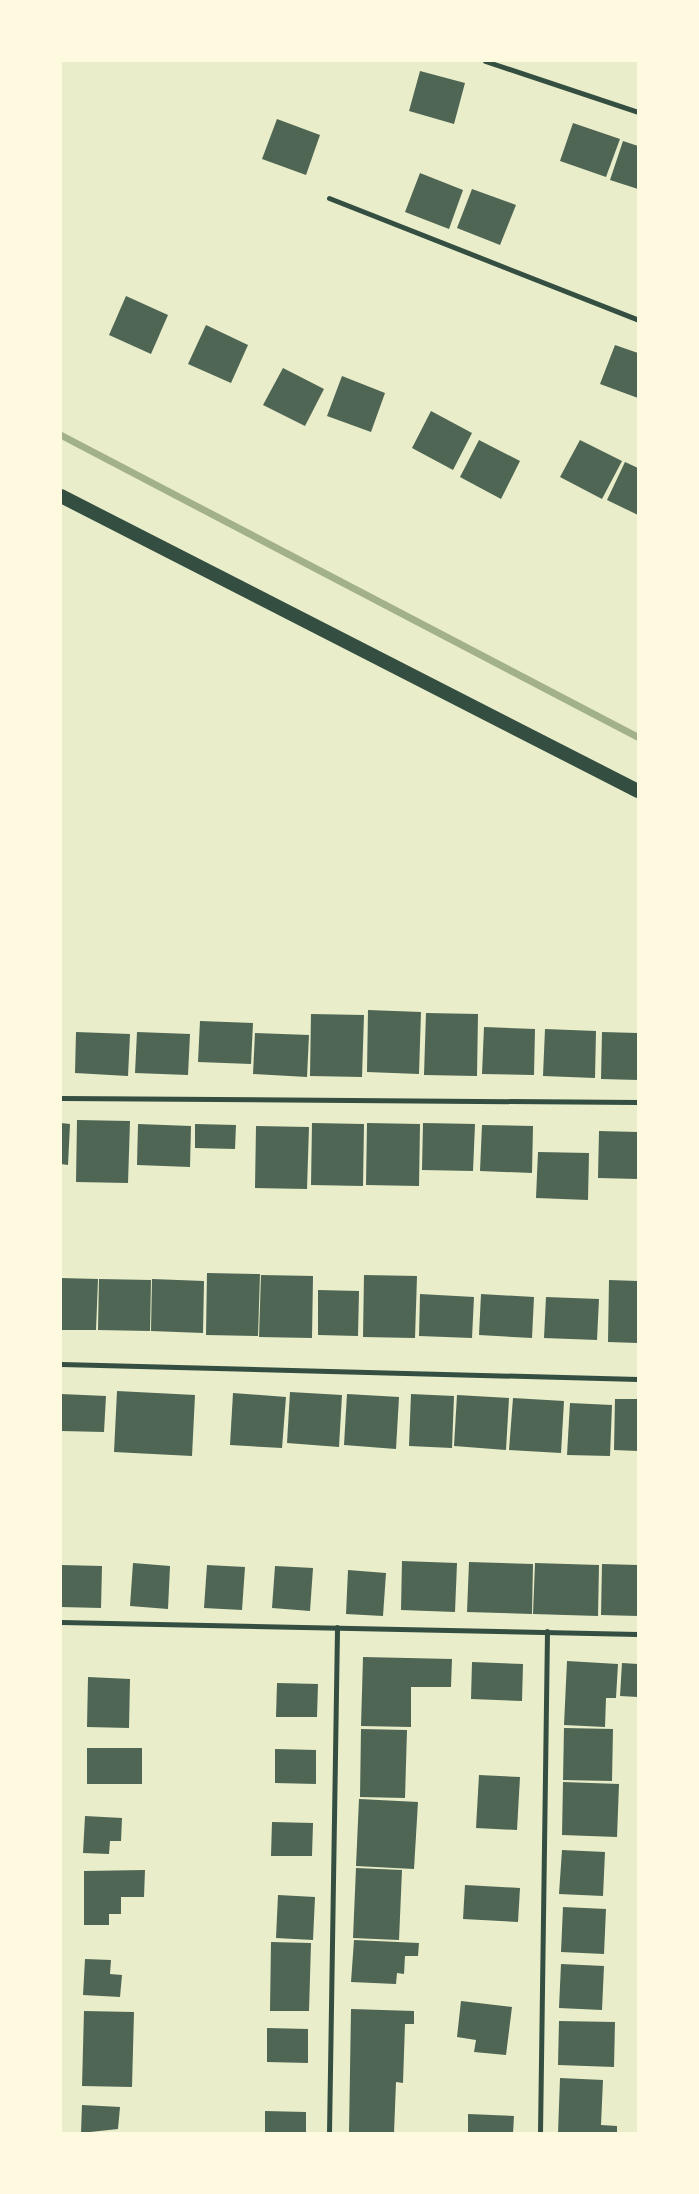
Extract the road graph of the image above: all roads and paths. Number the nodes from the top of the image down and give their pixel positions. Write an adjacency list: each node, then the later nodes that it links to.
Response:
1 (485, 61): 2 (street)
2 (638, 112)
3 (329, 198): 4 (street)
4 (638, 320)
5 (61, 496): 6 (highway)
6 (638, 791)
7 (61, 1098): 8 (street)
8 (638, 1102)
9 (61, 1364): 10 (street)
10 (638, 1379)
11 (61, 1622): 12 (street)
12 (337, 1627): 13 (street); 15 (street)
13 (547, 1631): 14 (street); 16 (street)
14 (638, 1634)
15 (329, 2133)
16 (540, 2133)

